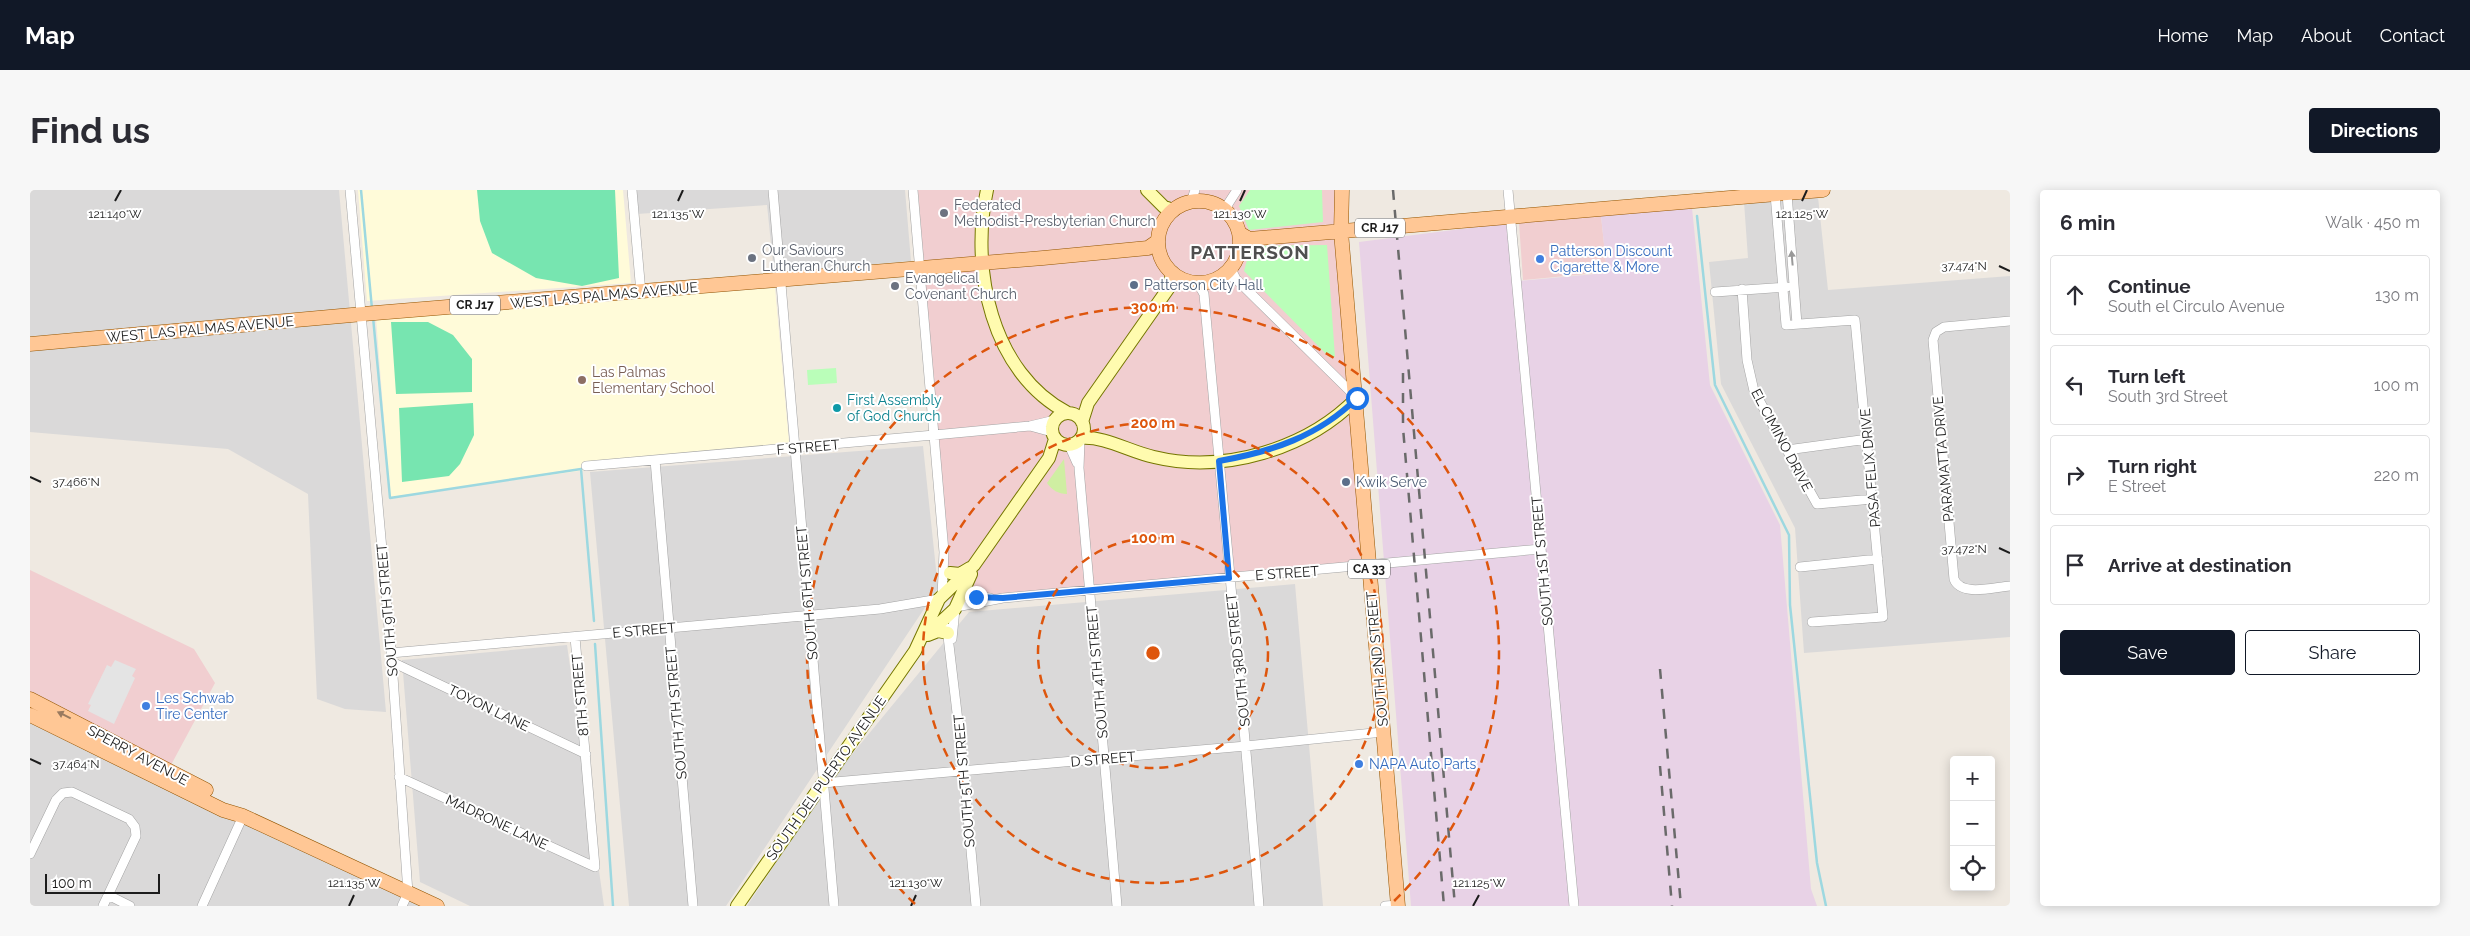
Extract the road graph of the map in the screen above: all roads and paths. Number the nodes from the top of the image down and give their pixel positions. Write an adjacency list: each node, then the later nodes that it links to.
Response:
1 (350, 190): 30 (street, SOUTH 9TH STREET)
2 (632, 190): 29 (street)
3 (773, 190): 23 (street, SOUTH 6TH STREET)
4 (913, 190): 20 (street, SOUTH 5TH STREET)
5 (987, 190): 19 (street)
6 (1147, 190): 14 (street)
7 (1237, 190): 13 (street)
8 (1342, 190): 16 (main road, CA 33)
9 (1508, 190): 15 (street, SOUTH 1ST STREET)
10 (1823, 190): 11 (main road, CR J17)
11 (1772, 193): 15 (main road, CR J17); 25 (street, one-way to 11); 26 (street)
12 (1196, 196): 13 (main road); 14 (main road)
13 (1225, 207): 17 (main road)
14 (1167, 211): 18 (main road)
15 (1510, 217): 16 (main road, CR J17); 44 (street, SOUTH 1ST STREET)
16 (1341, 232): 17 (main road, CR J17); 34 (main road, SOUTH 2ND STREET / CA 33)
17 (1243, 240): 21 (main road)
18 (1155, 247): 19 (main road, WEST LAS PALMAS AVENUE / CR J17); 22 (main road)
19 (981, 263): 20 (main road, WEST LAS PALMAS AVENUE / CR J17); 35 (street)
20 (920, 269): 23 (main road, WEST LAS PALMAS AVENUE / CR J17); 36 (street, SOUTH 5TH STREET)
21 (1234, 272): 24 (main road); 34 (street)
22 (1178, 276): 24 (main road); 35 (street)
23 (781, 281): 29 (main road, WEST LAS PALMAS AVENUE / CR J17); 38 (street, SOUTH 6TH STREET)
24 (1208, 283): 41 (street, SOUTH 3RD STREET)
25 (1794, 287): 26 (street); 32 (street)
26 (1783, 288): 27 (street); 32 (street)
27 (1742, 289): 28 (street); 39 (street, EL CIMINO DRIVE)
28 (1714, 292)
29 (641, 293): 30 (main road, WEST LAS PALMAS AVENUE / CR J17)
30 (363, 314): 33 (main road, WEST LAS PALMAS AVENUE / CR J17); 64 (street, SOUTH 9TH STREET)
31 (2010, 322): 52 (street, PARAMATTA DRIVE)
32 (1797, 324): 37 (street, PASA FELIX DRIVE)
33 (30, 344)
34 (1357, 398): 41 (street); 48 (main road, SOUTH 2ND STREET / CA 33)
35 (1068, 430): 36 (street, F STREET); 41 (street); 47 (street, SOUTH DEL PUERTO AVENUE); 53 (street, SOUTH 4TH STREET)
36 (934, 435): 38 (street, F STREET); 45 (street, SOUTH 5TH STREET)
37 (1868, 440): 39 (street); 43 (street, PASA FELIX DRIVE)
38 (794, 448): 40 (street, F STREET); 56 (street, SOUTH 6TH STREET)
39 (1787, 450): 43 (street, EL CIMINO DRIVE)
40 (655, 460): 42 (street, F STREET); 58 (street, SOUTH 7TH STREET)
41 (1219, 461): 51 (street, SOUTH 3RD STREET)
42 (586, 466)
43 (1873, 499): 46 (street, PASA FELIX DRIVE)
44 (1541, 549): 48 (street, E STREET); 91 (street, SOUTH 1ST STREET)
45 (944, 552): 50 (street, SOUTH 5TH STREET); 55 (street, SOUTH 5TH STREET)
46 (1878, 559): 49 (street); 57 (street, PASA FELIX DRIVE)
47 (977, 562): 50 (street); 55 (street, SOUTH DEL PUERTO AVENUE)
48 (1369, 567): 51 (street, E STREET); 67 (main road, SOUTH 2ND STREET / CA 33)
49 (1800, 567)
50 (950, 573): 55 (street, SOUTH 5TH STREET)
51 (1229, 578): 53 (street, E STREET); 68 (street, SOUTH 3RD STREET)
52 (2010, 586)
53 (1090, 590): 54 (street, E STREET); 70 (street, SOUTH 4TH STREET)
54 (1003, 598): 55 (street, E STREET); 55 (street, E STREET)
55 (948, 603): 56 (street, E STREET); 59 (street, SOUTH 5TH STREET); 60 (street, SOUTH DEL PUERTO AVENUE); 62 (street, SOUTH DEL PUERTO AVENUE); 63 (street, SOUTH 5TH STREET)
56 (809, 616): 58 (street, E STREET); 73 (street, SOUTH 6TH STREET)
57 (1812, 622)
58 (669, 628): 61 (street, E STREET); 84 (street, SOUTH 7TH STREET)
59 (948, 633): 60 (street); 63 (street, SOUTH 5TH STREET)
60 (926, 636): 62 (street, SOUTH DEL PUERTO AVENUE)
61 (575, 637): 64 (street, E STREET); 69 (street, 8TH STREET)
62 (914, 651): 73 (street, SOUTH DEL PUERTO AVENUE)
63 (952, 656): 71 (street, SOUTH 5TH STREET)
64 (392, 657): 69 (street, TOYON LANE); 72 (street, SOUTH 9TH STREET)
65 (30, 699): 74 (main road, SPERRY AVENUE, one-way to 65)
66 (30, 715): 74 (main road, SPERRY AVENUE)
67 (1383, 732): 68 (street, D STREET); 90 (main road, SOUTH 2ND STREET / CA 33)
68 (1246, 746): 70 (street, D STREET); 89 (street, SOUTH 3RD STREET)
69 (586, 754): 76 (street, 8TH STREET)
70 (1105, 759): 71 (street, D STREET); 88 (street, SOUTH 4TH STREET)
71 (964, 772): 73 (street, D STREET); 87 (street, SOUTH 5TH STREET)
72 (399, 777): 76 (street, MADRONE LANE); 77 (street, SOUTH 9TH STREET)
73 (823, 783): 85 (street, SOUTH DEL PUERTO AVENUE); 86 (street, SOUTH 6TH STREET)
74 (243, 816): 77 (main road, SPERRY AVENUE); 81 (street)
75 (30, 854): 78 (street)
76 (595, 867)
77 (408, 892): 82 (street, SOUTH 9TH STREET); 83 (main road, SPERRY AVENUE)
78 (108, 895): 79 (street); 80 (street)
79 (103, 906)
80 (130, 906)
81 (202, 906)
82 (402, 906)
83 (437, 906)
84 (693, 906)
85 (737, 906)
86 (834, 906)
87 (976, 906)
88 (1117, 906)
89 (1259, 906)
90 (1394, 906)
91 (1574, 906)

